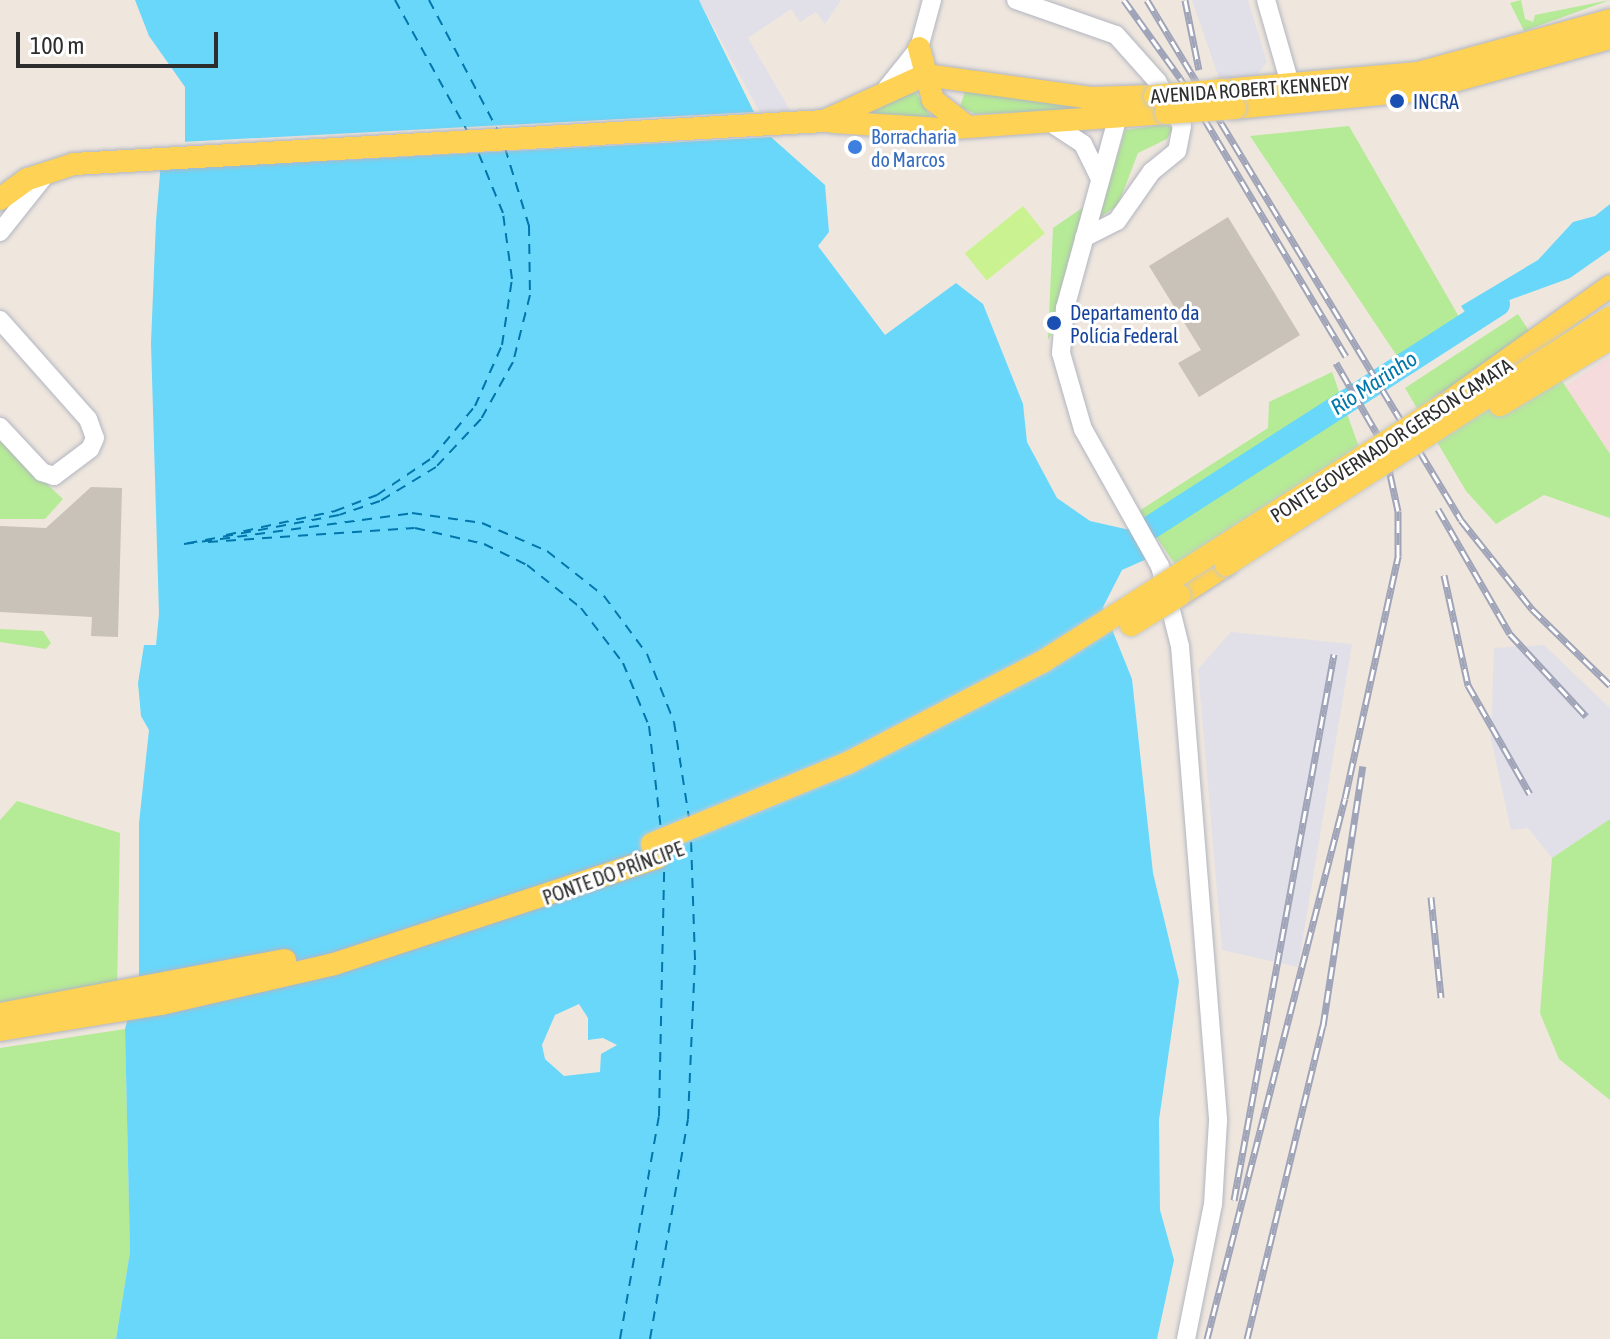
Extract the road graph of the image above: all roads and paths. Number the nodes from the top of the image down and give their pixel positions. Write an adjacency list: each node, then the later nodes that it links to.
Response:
1 (932, 0): 6 (street)
2 (1016, 0): 20 (street)
3 (1266, 0): 8 (street)
4 (1610, 20): 8 (main road, AVENIDA ROBERT KENNEDY)
5 (1610, 38): 10 (main road, AVENIDA ROBERT KENNEDY)
6 (919, 48): 7 (main road); 9 (street)
7 (925, 75): 9 (main road, AVENIDA ROBERT KENNEDY); 11 (main road, AVENIDA ROBERT KENNEDY); 15 (main road)
8 (1291, 87): 10 (main road, AVENIDA ROBERT KENNEDY)
9 (886, 89): 13 (main road, AVENIDA ROBERT KENNEDY)
10 (1229, 99): 11 (main road, AVENIDA ROBERT KENNEDY, bridge)
11 (1160, 104): 12 (main road, AVENIDA ROBERT KENNEDY)
12 (1118, 116): 14 (main road, AVENIDA ROBERT KENNEDY); 17 (street)
13 (824, 121): 15 (main road); 16 (main road)
14 (1048, 121): 15 (main road); 17 (street)
15 (968, 127)
16 (58, 168): 18 (main road); 19 (street)
17 (1100, 179): 20 (street)
18 (0, 199)
19 (0, 232)
20 (1084, 238): 29 (street)
21 (1610, 286): 26 (main road)
22 (1610, 298): 26 (main road, PONTE GOVERNADOR GERSON CAMATA)
23 (1610, 318): 28 (main road, PONTE GOVERNADOR GERSON CAMATA, bridge)
24 (0, 320): 27 (street)
25 (1610, 339): 28 (main road, bridge)
26 (1444, 405): 29 (main road, PONTE GOVERNADOR GERSON CAMATA, bridge)
27 (0, 427)
28 (1226, 565): 29 (main road, PONTE GOVERNADOR GERSON CAMATA)
29 (1171, 581): 30 (main road, PONTE DO PRÍNCIPE, bridge); 31 (main road, PONTE DO PRÍNCIPE, bridge); 32 (street)
30 (0, 1014)
31 (0, 1030)
32 (1186, 1339)

